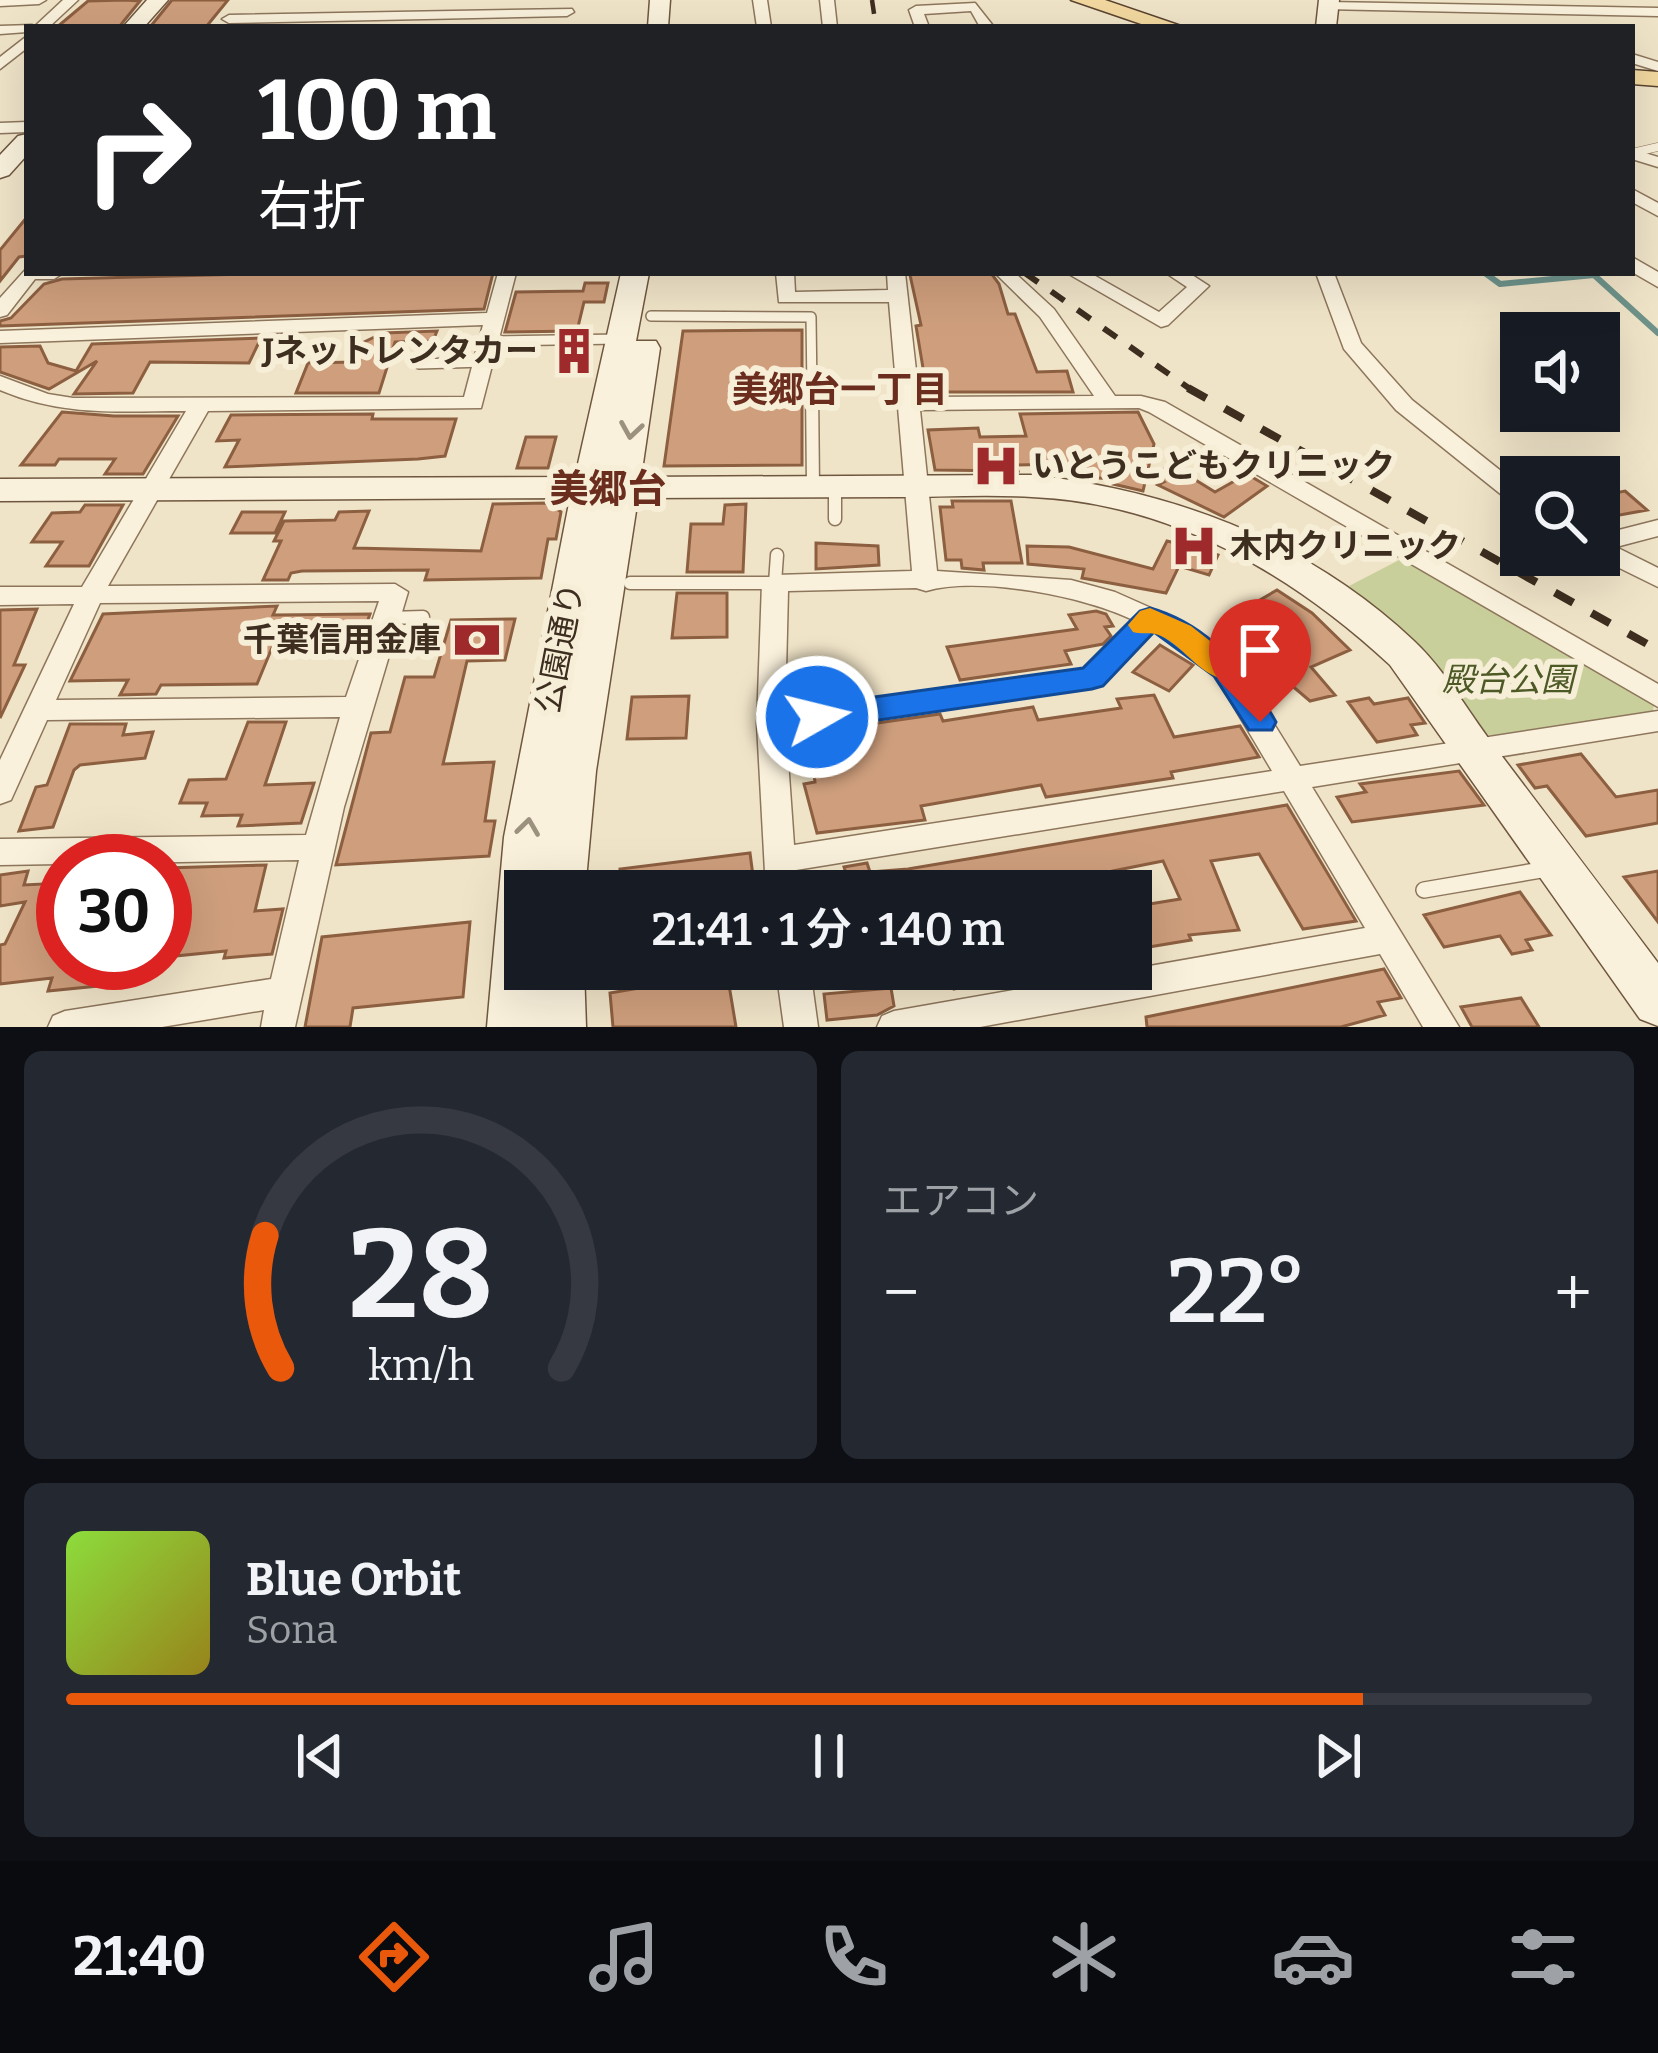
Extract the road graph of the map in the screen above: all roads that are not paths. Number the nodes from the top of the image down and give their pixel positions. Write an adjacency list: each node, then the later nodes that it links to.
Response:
1 (39, 0): 6 (street)
2 (71, 0): 14 (street)
3 (158, 0): 15 (street)
4 (244, 0): 13 (street)
5 (1082, 0): 18 (main road)
6 (0, 2)
7 (1583, 5): 9 (street); 11 (street)
8 (1397, 9): 9 (street); 10 (street); 19 (street)
9 (1534, 9): 20 (street)
10 (1328, 11)
11 (1658, 12)
12 (567, 13): 13 (street)
13 (226, 23)
14 (43, 24)
15 (136, 24)
16 (921, 24): 17 (street)
17 (985, 24)
18 (1163, 24)
19 (1434, 24)
20 (1553, 24)
21 (24, 43): 22 (street)
22 (0, 64)
23 (24, 144): 24 (street)
24 (0, 170)
25 (28, 276): 37 (street)
26 (506, 276): 41 (street)
27 (633, 276): 40 (street, 公園通り)
28 (656, 276): 38 (street, 公園通り)
29 (785, 276): 36 (street)
30 (896, 276): 35 (street)
31 (1007, 276): 44 (street)
32 (1081, 276): 33 (street)
33 (1181, 276)
34 (1325, 276): 47 (street)
35 (898, 296): 36 (street); 46 (street)
36 (813, 307): 38 (lane); 52 (lane)
37 (0, 311)
38 (651, 316): 49 (street, 公園通り, one-way to 49)
39 (0, 337): 41 (street)
40 (621, 339): 41 (lane); 49 (street, 公園通り)
41 (489, 341): 42 (lane); 45 (street)
42 (419, 364)
43 (0, 382): 45 (street)
44 (1109, 402): 46 (street); 65 (street)
45 (202, 404): 51 (street)
46 (909, 404): 48 (street)
47 (1500, 482)
48 (918, 488): 52 (street); 59 (street); 70 (street)
49 (607, 489): 51 (street); 52 (street); 77 (street, 公園通り); 87 (street, 公園通り, one-way to 49)
50 (0, 490): 51 (street)
51 (150, 491): 60 (street)
52 (828, 498)
53 (1658, 528): 54 (street)
54 (1620, 539)
55 (1620, 557): 57 (street)
56 (776, 569): 58 (lane); 59 (street); 68 (street)
57 (1658, 579)
58 (630, 583)
59 (926, 583): 64 (street)
60 (92, 592): 61 (street); 63 (street); 67 (street)
61 (0, 596)
62 (423, 617): 63 (lane)
63 (386, 618): 66 (street)
64 (1150, 618): 68 (street); 71 (street)
65 (1658, 697)
66 (355, 707): 67 (street); 73 (street)
67 (38, 710): 72 (street)
68 (771, 724): 75 (street)
69 (1653, 729): 70 (street)
70 (1475, 751): 71 (street); 76 (street)
71 (1295, 779): 75 (street); 80 (street)
72 (0, 792)
73 (318, 847): 74 (street); 83 (street)
74 (0, 852)
75 (778, 860): 78 (street)
76 (1559, 867): 79 (lane); 84 (street)
77 (563, 870)
78 (779, 870)
79 (1424, 890)
80 (1389, 938): 90 (street); 91 (street)
81 (559, 990): 88 (street)
82 (796, 990): 89 (street)
83 (285, 992): 85 (street); 86 (street)
84 (1658, 1004)
85 (65, 1027)
86 (278, 1027)
87 (513, 1027)
88 (560, 1027)
89 (801, 1027)
90 (894, 1027)
91 (1442, 1027)

